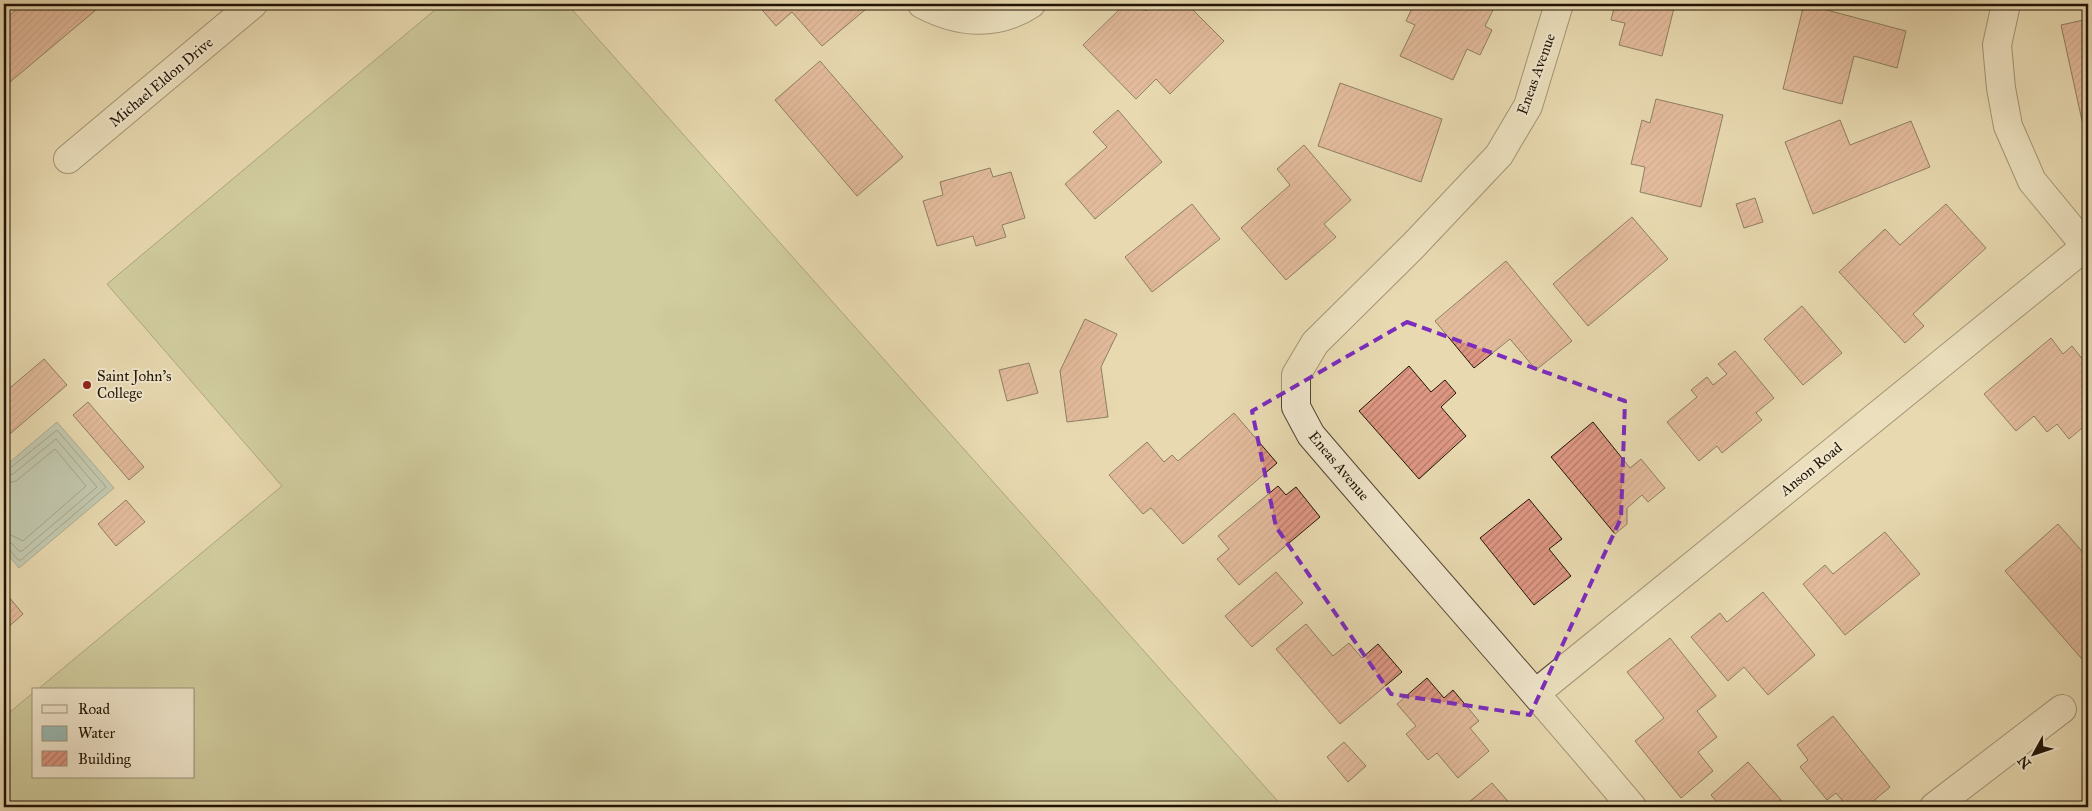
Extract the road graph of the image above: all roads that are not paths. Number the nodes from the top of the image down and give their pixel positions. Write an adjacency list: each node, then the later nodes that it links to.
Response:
1 (253, 4): 6 (street, Michael Eldon Drive)
2 (922, 4): 3 (street)
3 (1031, 4)
4 (1560, 4): 8 (street, Eneas Avenue)
5 (2006, 4): 7 (street)
6 (68, 159)
7 (2087, 247): 8 (street, Anson Road)
8 (1536, 693): 10 (street, Eneas Avenue)
9 (2062, 709): 11 (street)
10 (1632, 807)
11 (1934, 807)

